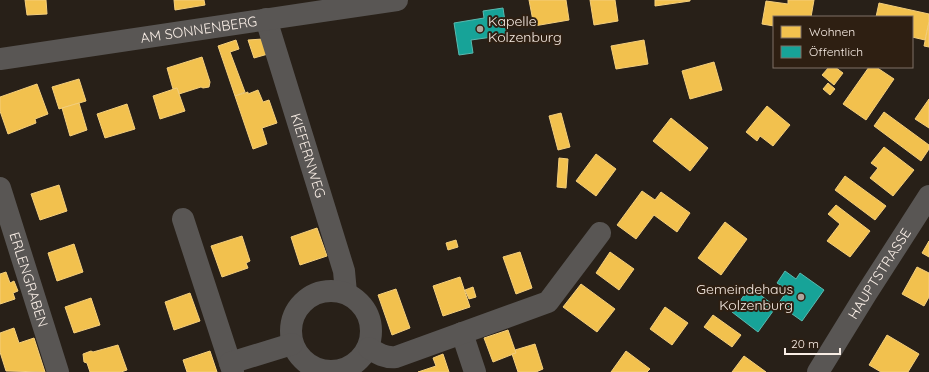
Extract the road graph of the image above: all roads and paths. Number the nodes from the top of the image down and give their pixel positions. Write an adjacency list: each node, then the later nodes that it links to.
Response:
1 (397, 0): 2 (street, AM SONNENBERG)
2 (266, 19): 3 (street, AM SONNENBERG); 8 (street, KIEFERNWEG)
3 (0, 59)
4 (0, 188): 13 (street, ERLENGRABEN)
5 (929, 196): 15 (street, HAUPTSTRASSE)
6 (183, 219): 12 (street)
7 (600, 233): 9 (street)
8 (346, 293): 10 (street); 11 (street)
9 (462, 334): 11 (street); 14 (street)
10 (292, 344): 11 (street); 12 (street)
11 (369, 348)
12 (232, 367)
13 (58, 372)
14 (475, 372)
15 (818, 372)

